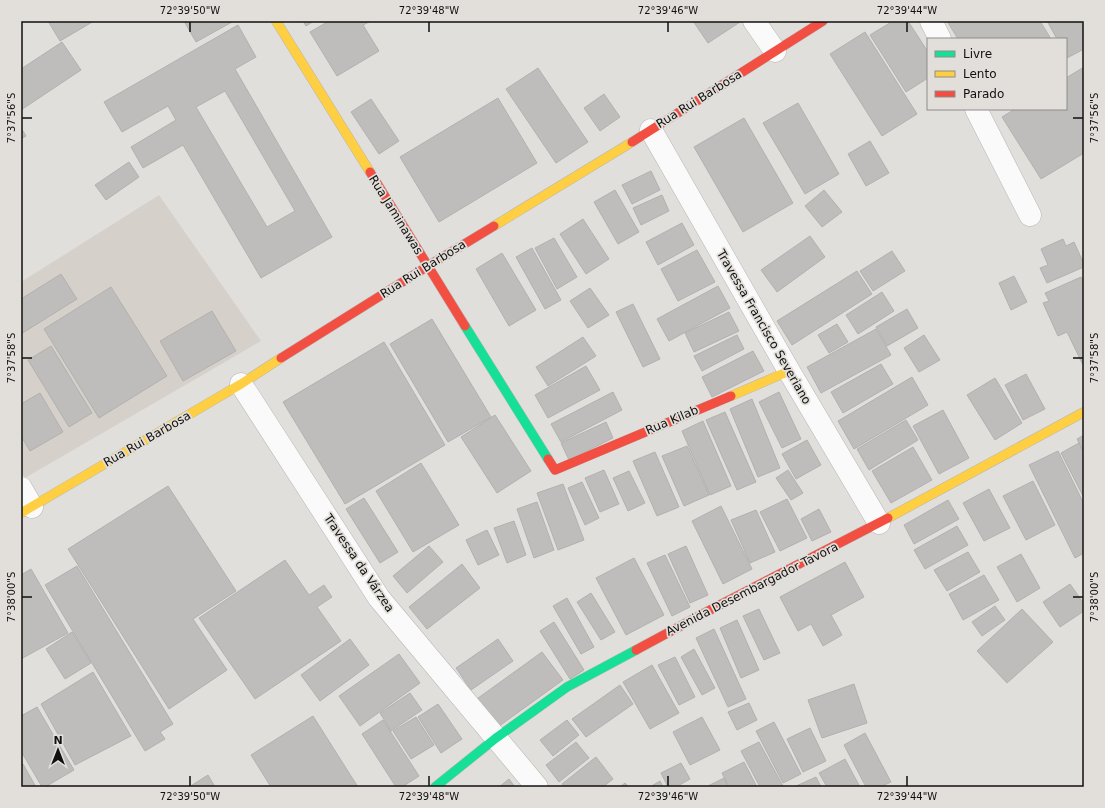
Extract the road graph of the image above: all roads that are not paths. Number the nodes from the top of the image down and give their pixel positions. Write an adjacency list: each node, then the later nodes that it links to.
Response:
1 (276, 21): 10 (street, Rua Jaminawas)
2 (754, 21): 6 (street)
3 (822, 21): 6 (street, Rua Rui Barbosa)
4 (931, 21): 5 (street)
5 (940, 38)
6 (775, 51): 8 (street, Rua Rui Barbosa)
7 (977, 110): 9 (street)
8 (651, 130): 10 (street, Rua Rui Barbosa); 11 (street, Travessa Francisco Severiano)
9 (1030, 215)
10 (428, 266): 12 (street, Rua Rui Barbosa); 14 (street, Rua Jaminawas)
11 (789, 371): 14 (street, Rua Kilab); 17 (street, Travessa Francisco Severiano)
12 (241, 384): 16 (street, Rua Rui Barbosa); 18 (street, Travessa da Várzea)
13 (1084, 412): 17 (street, Avenida Desembargador Tavora)
14 (555, 470)
15 (21, 488): 16 (street)
16 (27, 510)
17 (879, 523): 18 (street, Avenida Desembargador Tavora)
18 (496, 738): 19 (street, Avenida Desembargador Tavora); 20 (street, Travessa da Várzea)
19 (435, 787)
20 (536, 787)

